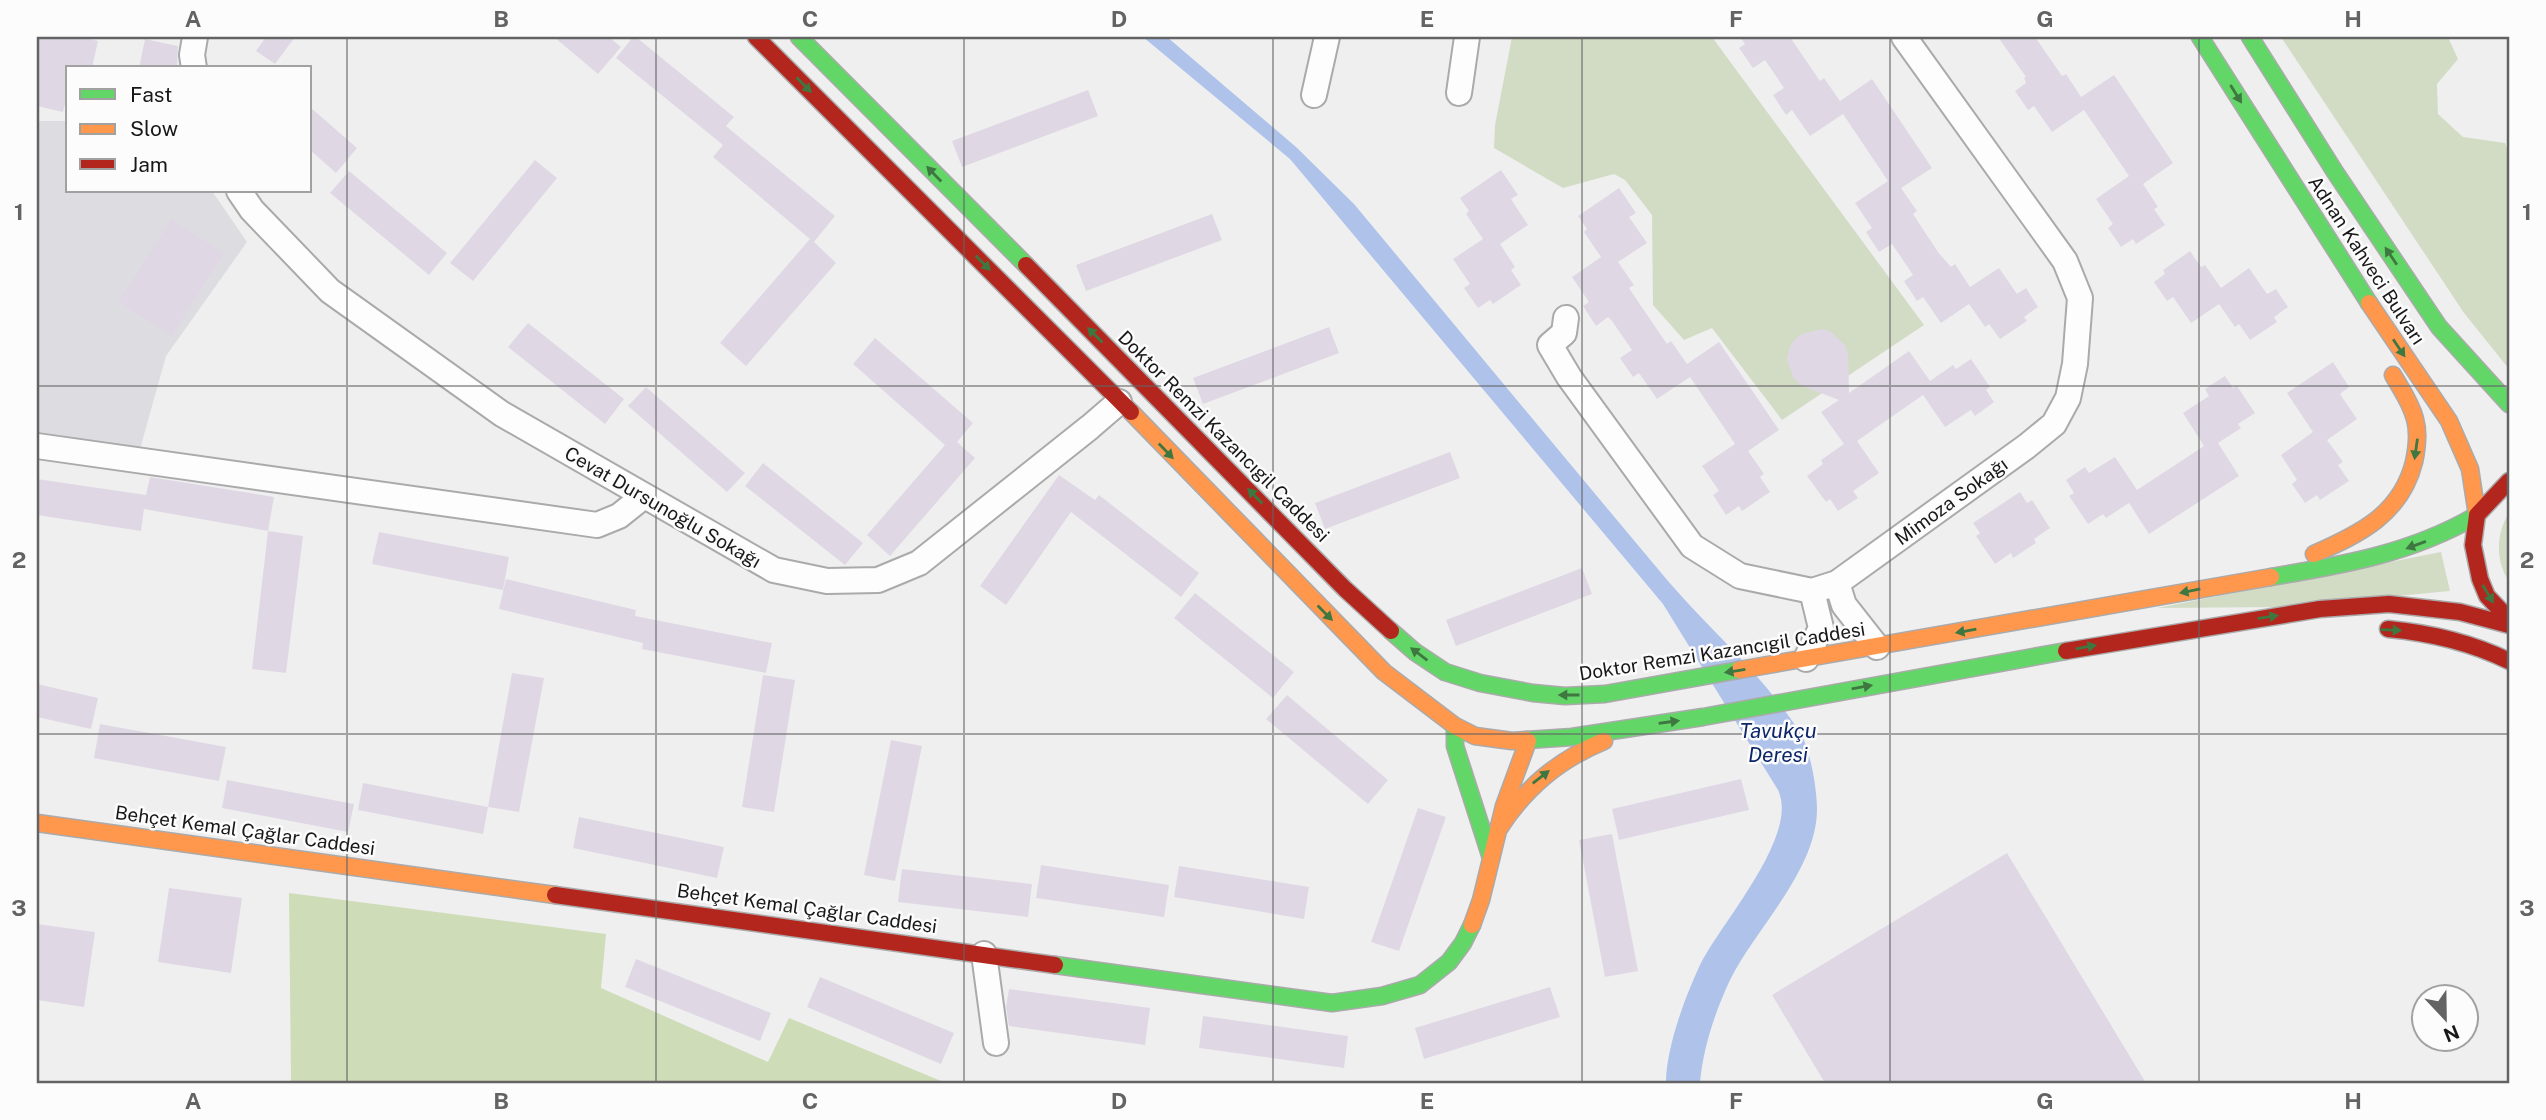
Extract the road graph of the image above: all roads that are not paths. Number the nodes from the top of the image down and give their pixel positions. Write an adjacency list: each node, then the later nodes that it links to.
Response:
1 (195, 37): 9 (street)
2 (756, 37): 15 (main road, one-way to 15)
3 (799, 37): 32 (main road, Doktor Remzi Kazancıgil Caddesi, one-way to 3)
4 (1327, 37): 11 (street)
5 (1467, 37): 10 (street)
6 (1904, 37): 22 (street, Mimoza Sokağı)
7 (2200, 37): 13 (main road, Adnan Kahveci Bulvarı, one-way to 13)
8 (2250, 37): 16 (main road, Adnan Kahveci Bulvarı, one-way to 8)
9 (194, 66)
10 (1460, 93)
11 (1314, 95)
12 (240, 192): 19 (street, Cevat Dursunoğlu Sokağı)
13 (2362, 294): 20 (main road, Adnan Kahveci Bulvarı, one-way to 20); 21 (main road, one-way to 21)
14 (1566, 318): 23 (street, Mimoza Sokağı)
15 (1119, 402): 19 (street, Cevat Dursunoğlu Sokağı); 34 (main road, one-way to 34)
16 (2509, 404)
17 (37, 446): 19 (street)
18 (2509, 481): 20 (main road, Doktor Remzi Kazancıgil Caddesi)
19 (644, 496)
20 (2477, 515): 21 (main road, Doktor Remzi Kazancıgil Caddesi, one-way to 21); 24 (main road, Adnan Kahveci Bulvarı, one-way to 24)
21 (2257, 578): 29 (main road, Doktor Remzi Kazancıgil Caddesi, one-way to 29)
22 (1837, 583): 23 (street, Mimoza Sokağı); 29 (street)
23 (1812, 591): 30 (street)
24 (2509, 619)
25 (2509, 625): 27 (main road, one-way to 25)
26 (2374, 629): 31 (main road, one-way to 31)
27 (2152, 636): 28 (main road); 35 (main road, one-way to 27)
28 (2235, 638)
29 (1877, 647): 30 (main road, Doktor Remzi Kazancıgil Caddesi)
30 (1796, 661): 33 (main road, Doktor Remzi Kazancıgil Caddesi, one-way to 33)
31 (2509, 661)
32 (1480, 683): 33 (main road, Doktor Remzi Kazancıgil Caddesi); 34 (main road)
33 (1534, 708): 36 (main road, Behçet Kemal Çağlar Caddesi)
34 (1455, 726): 36 (main road); 39 (main road)
35 (1642, 726): 36 (main road); 38 (main road, one-way to 35)
36 (1528, 741): 38 (main road, Behçet Kemal Çağlar Caddesi)
37 (37, 822): 40 (main road, Behçet Kemal Çağlar Caddesi)
38 (1498, 830): 39 (main road, Behçet Kemal Çağlar Caddesi)
39 (1491, 858): 40 (main road, Behçet Kemal Çağlar Caddesi)
40 (984, 954): 41 (street)
41 (996, 1043)

